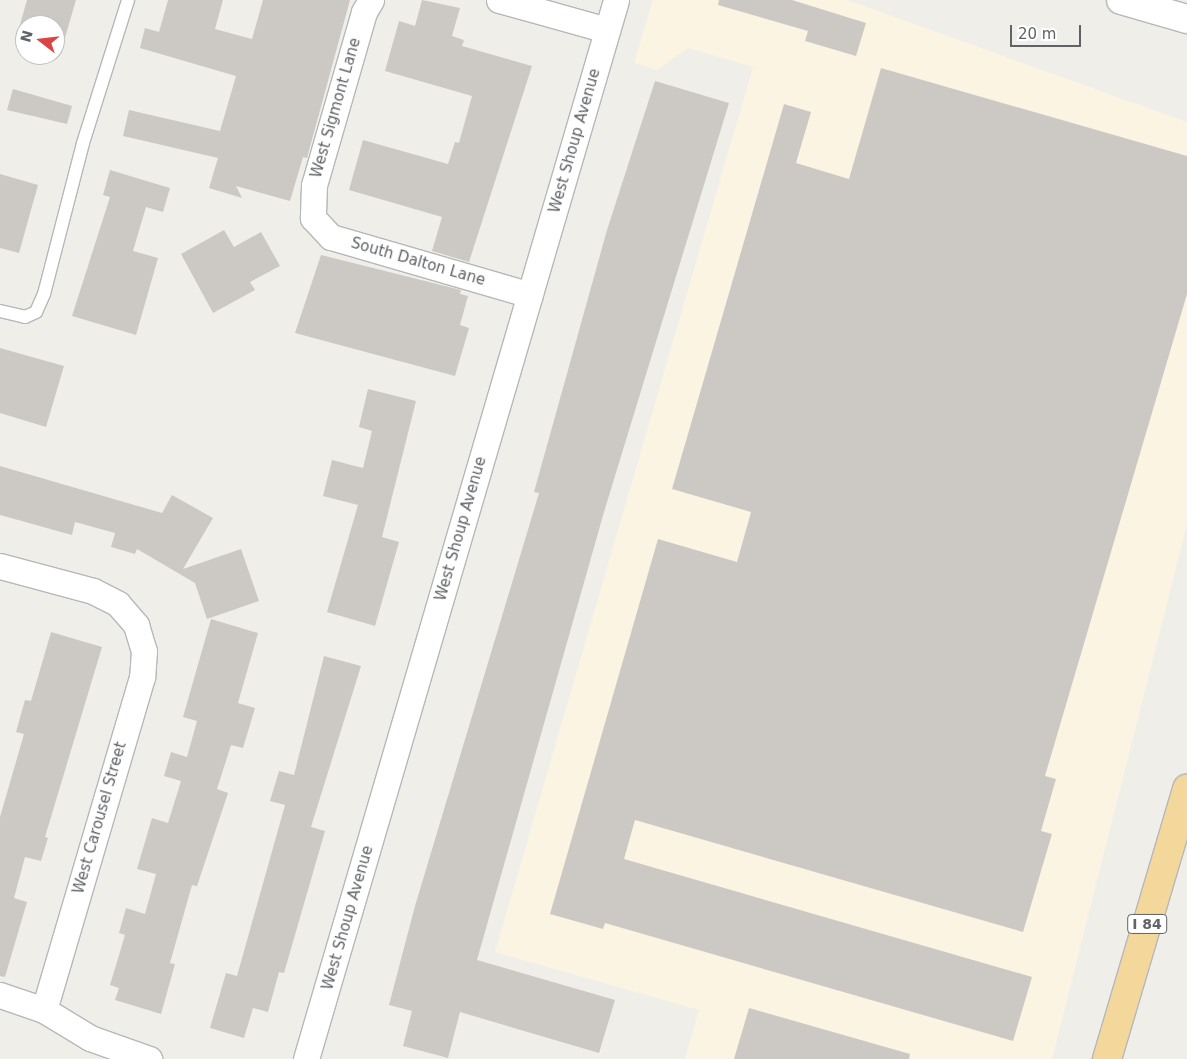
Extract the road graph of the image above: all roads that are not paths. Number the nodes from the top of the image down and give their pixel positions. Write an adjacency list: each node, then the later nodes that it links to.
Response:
1 (128, 0): 10 (lane)
2 (371, 0): 8 (street, West Sigmont Lane)
3 (499, 0): 7 (street)
4 (616, 0): 7 (street, West Shoup Avenue)
5 (1121, 0): 6 (main road)
6 (1187, 19)
7 (608, 30): 9 (street, West Shoup Avenue)
8 (312, 218): 9 (street, South Dalton Lane)
9 (530, 294): 16 (street, West Shoup Avenue)
10 (0, 311)
11 (0, 566): 14 (street, West Carousel Street)
12 (1187, 789): 17 (highway, I 84)
13 (0, 995): 14 (street)
14 (44, 1010): 15 (street)
15 (150, 1059)
16 (306, 1059)
17 (1108, 1059)

